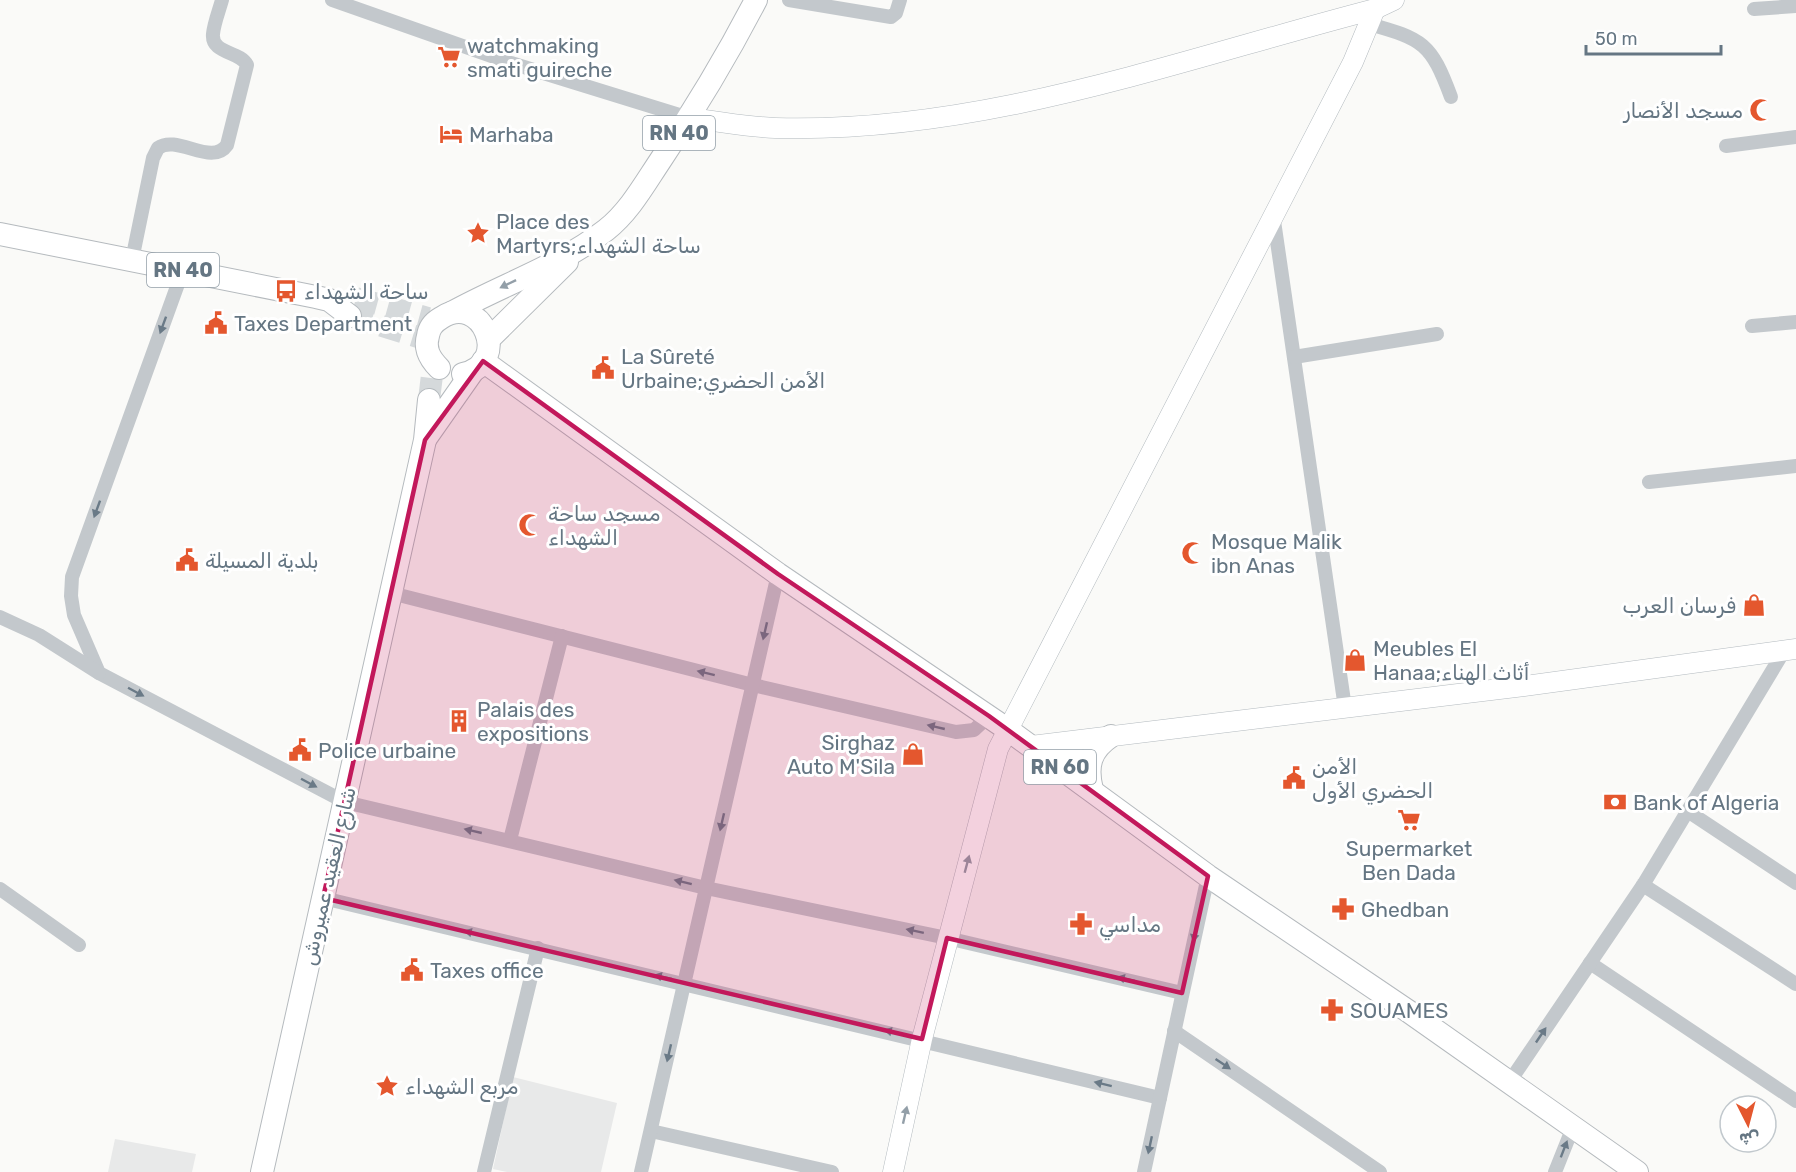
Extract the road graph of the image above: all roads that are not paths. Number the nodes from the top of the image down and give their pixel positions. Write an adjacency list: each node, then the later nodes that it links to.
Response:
1 (222, 0): 17 (street)
2 (333, 0): 11 (street)
3 (756, 0): 11 (main road, RN 40)
4 (789, 0): 5 (street)
5 (900, 0)
6 (1394, 0): 9 (street)
7 (1796, 6): 8 (street)
8 (1754, 9)
9 (1372, 16): 10 (street); 11 (street); 14 (street)
10 (1451, 97)
11 (689, 118): 16 (main road, RN 40)
12 (1796, 137): 13 (street)
13 (1726, 146)
14 (1273, 213): 24 (street); 38 (street)
15 (0, 234): 17 (main road, RN 40)
16 (579, 249): 23 (main road, RN 40); 23 (main road, RN 40, one-way to 23)
17 (132, 260): 18 (main road, RN 40)
18 (183, 270): 19 (main road, RN 40); 35 (street, one-way to 35)
19 (353, 307)
20 (1796, 322): 21 (street)
21 (1752, 326)
22 (1437, 334): 24 (street)
23 (489, 339): 25 (main road)
24 (1294, 357): 37 (street)
25 (473, 369): 27 (main road); 30 (main road, RN 60)
26 (429, 400): 27 (main road, شارع العقيد عميروش)
27 (425, 440): 31 (main road, شارع العقيد عميروش)
28 (1796, 466): 29 (street)
29 (1649, 482)
30 (778, 574): 36 (street, one-way to 36); 38 (main road, RN 60)
31 (391, 593): 33 (street); 42 (main road, شارع العقيد عميروش)
32 (0, 617): 35 (street)
33 (562, 636): 36 (street, one-way to 33); 44 (street)
34 (1790, 650): 37 (street); 43 (street)
35 (99, 673): 42 (street, one-way to 42)
36 (753, 685): 38 (street, one-way to 36); 48 (street, one-way to 48)
37 (1345, 708): 39 (street)
38 (998, 723): 40 (main road, RN 60); 51 (street, one-way to 38)
39 (1111, 736): 40 (street); 41 (main road)
40 (1031, 746): 41 (main road, RN 60)
41 (1092, 790): 45 (main road, RN 60)
42 (345, 802): 44 (street, one-way to 42); 50 (main road, شارع العقيد عميروش)
43 (1689, 812): 46 (street); 47 (street)
44 (510, 840): 48 (street, one-way to 44)
45 (1208, 876): 57 (street, one-way to 57); 60 (main road, RN 60)
46 (1796, 883)
47 (1643, 885): 54 (street); 56 (street)
48 (706, 888): 51 (street, one-way to 48); 55 (street)
49 (0, 889): 52 (street)
50 (323, 898): 53 (street, one-way to 50); 66 (main road, شارع العقيد عميروش)
51 (947, 938): 57 (street, one-way to 51); 59 (street)
52 (79, 945)
53 (538, 948): 55 (street, one-way to 53); 67 (street)
54 (1590, 963): 60 (street, one-way to 54); 62 (street)
55 (685, 982): 59 (street, one-way to 55); 64 (street, one-way to 64)
56 (1796, 984)
57 (1182, 993): 58 (street)
58 (1174, 1031): 61 (street); 71 (street, one-way to 71)
59 (922, 1039): 61 (street, one-way to 59); 70 (street, one-way to 59)
60 (1508, 1084): 63 (main road, RN 60)
61 (1160, 1098): 65 (street, one-way to 65)
62 (1796, 1101)
63 (1573, 1127): 72 (street, one-way to 63); 73 (main road, RN 60)
64 (651, 1131): 68 (street); 69 (street)
65 (1147, 1170)
66 (262, 1172)
67 (484, 1172)
68 (641, 1172)
69 (832, 1172)
70 (893, 1172)
71 (1380, 1172)
72 (1555, 1172)
73 (1637, 1172)

